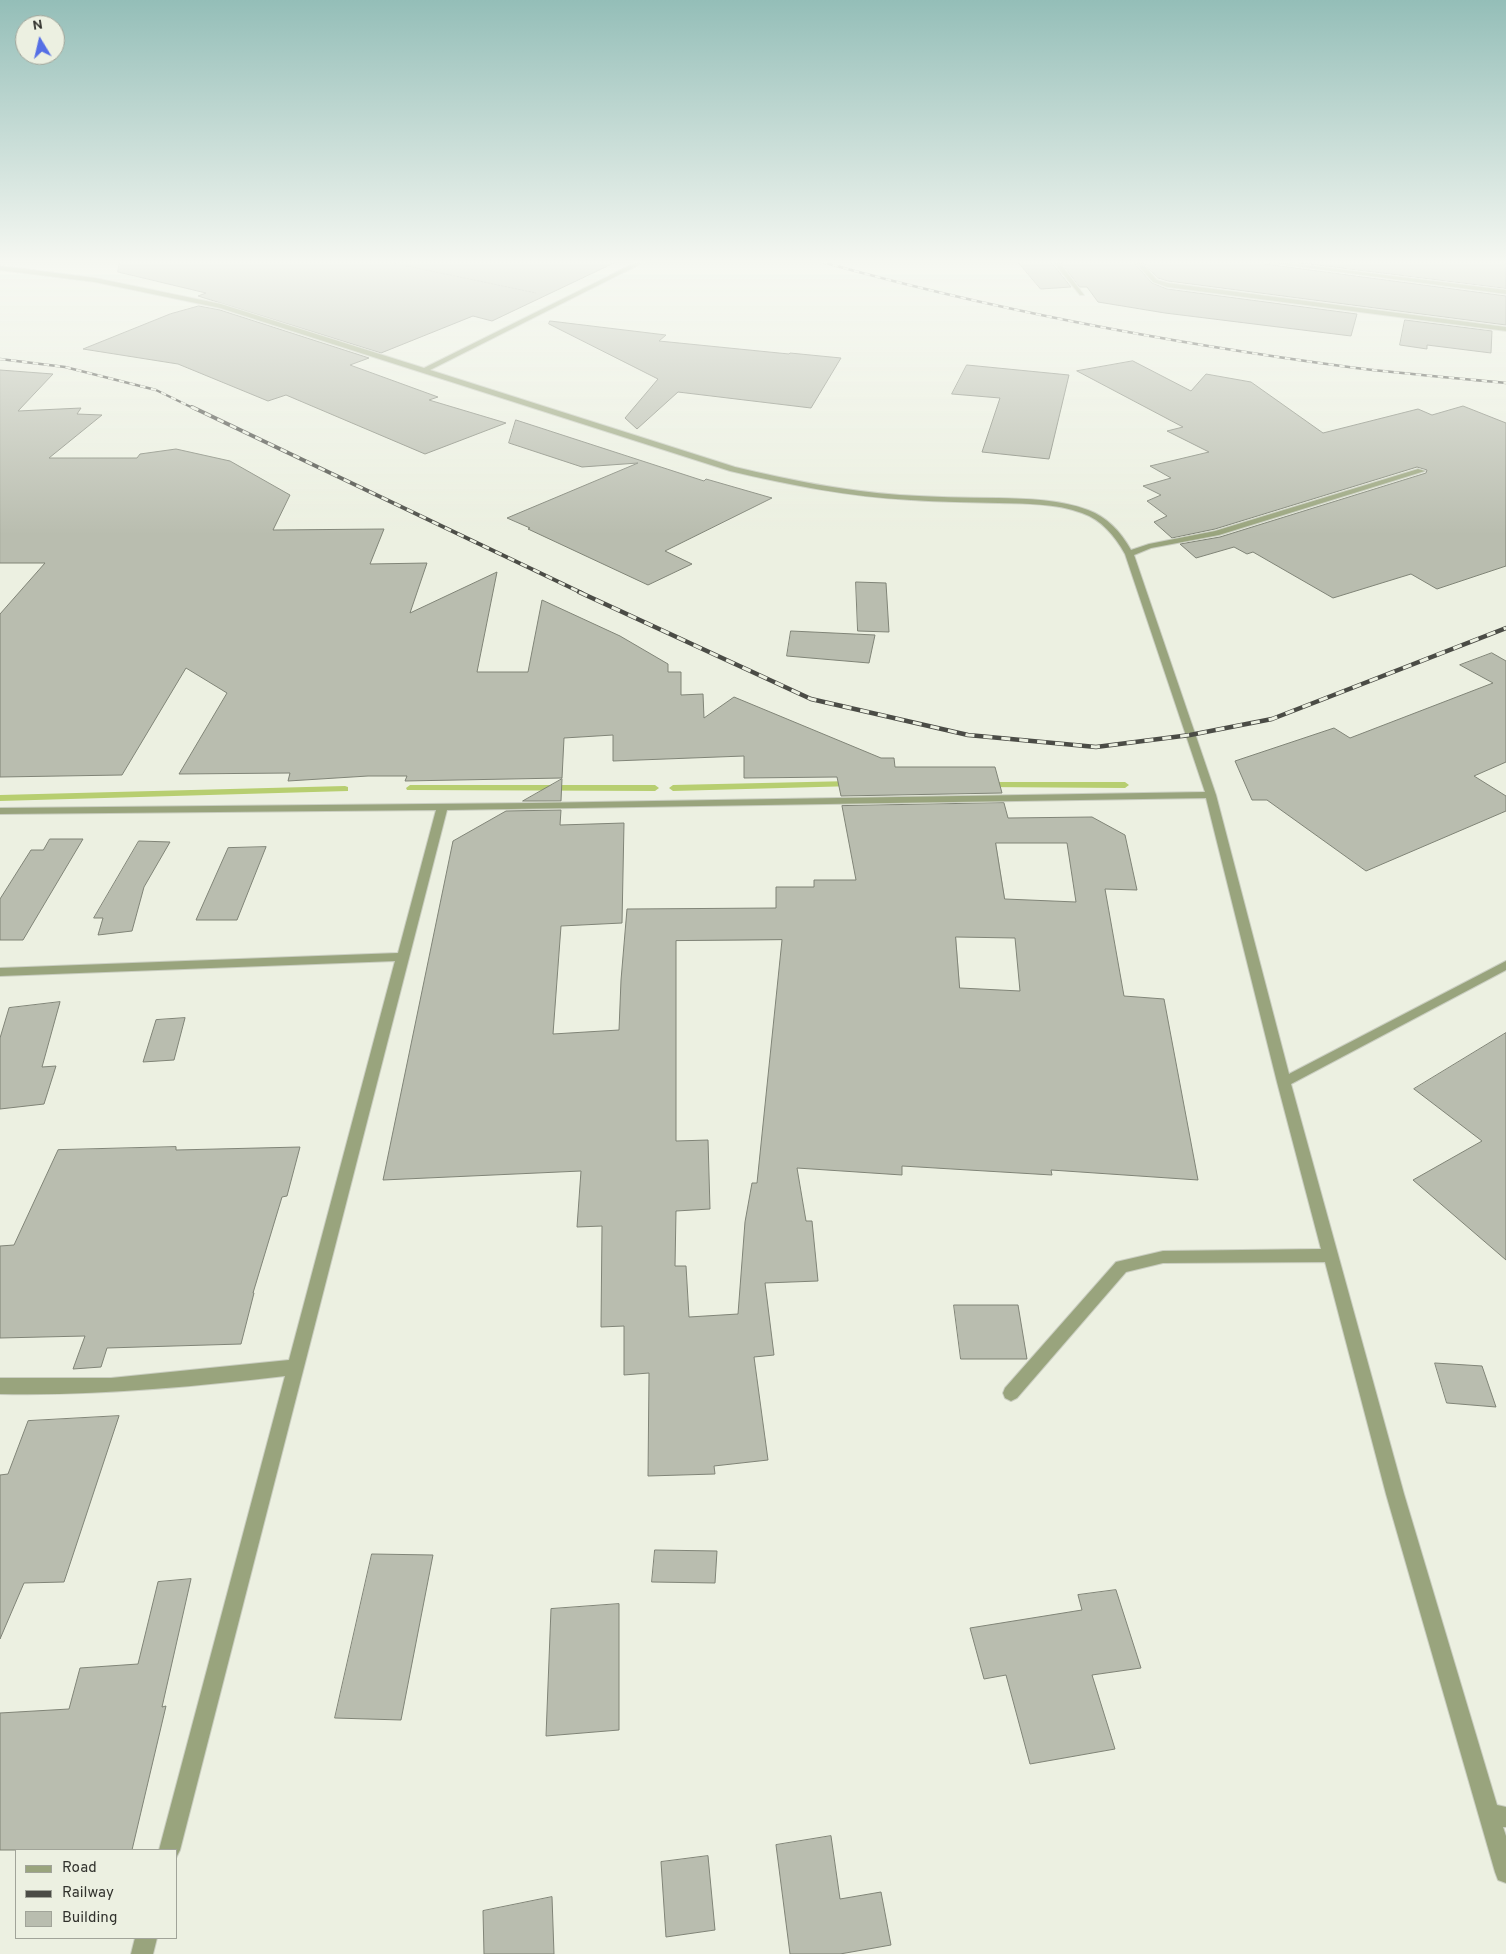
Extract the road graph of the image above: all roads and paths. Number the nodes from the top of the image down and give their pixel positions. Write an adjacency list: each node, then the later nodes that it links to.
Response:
1 (372, 353): 3 (street)
2 (459, 353): 3 (street)
3 (426, 370): 5 (street)
4 (1421, 471): 5 (street)
5 (1129, 554): 6 (street)
6 (1211, 795): 7 (street); 12 (street)
7 (442, 807): 8 (street); 9 (street)
8 (0, 811)
9 (403, 957): 11 (street); 14 (street)
10 (1506, 965): 12 (street)
11 (0, 972)
12 (1284, 1082): 13 (street)
13 (1330, 1255): 16 (street); 17 (street)
14 (295, 1367): 15 (street); 18 (street)
15 (0, 1386)
16 (1011, 1393)
17 (1498, 1816): 19 (street)
18 (169, 1849)
19 (1506, 1872)
20 (146, 1939): 21 (street)
21 (142, 1954)

